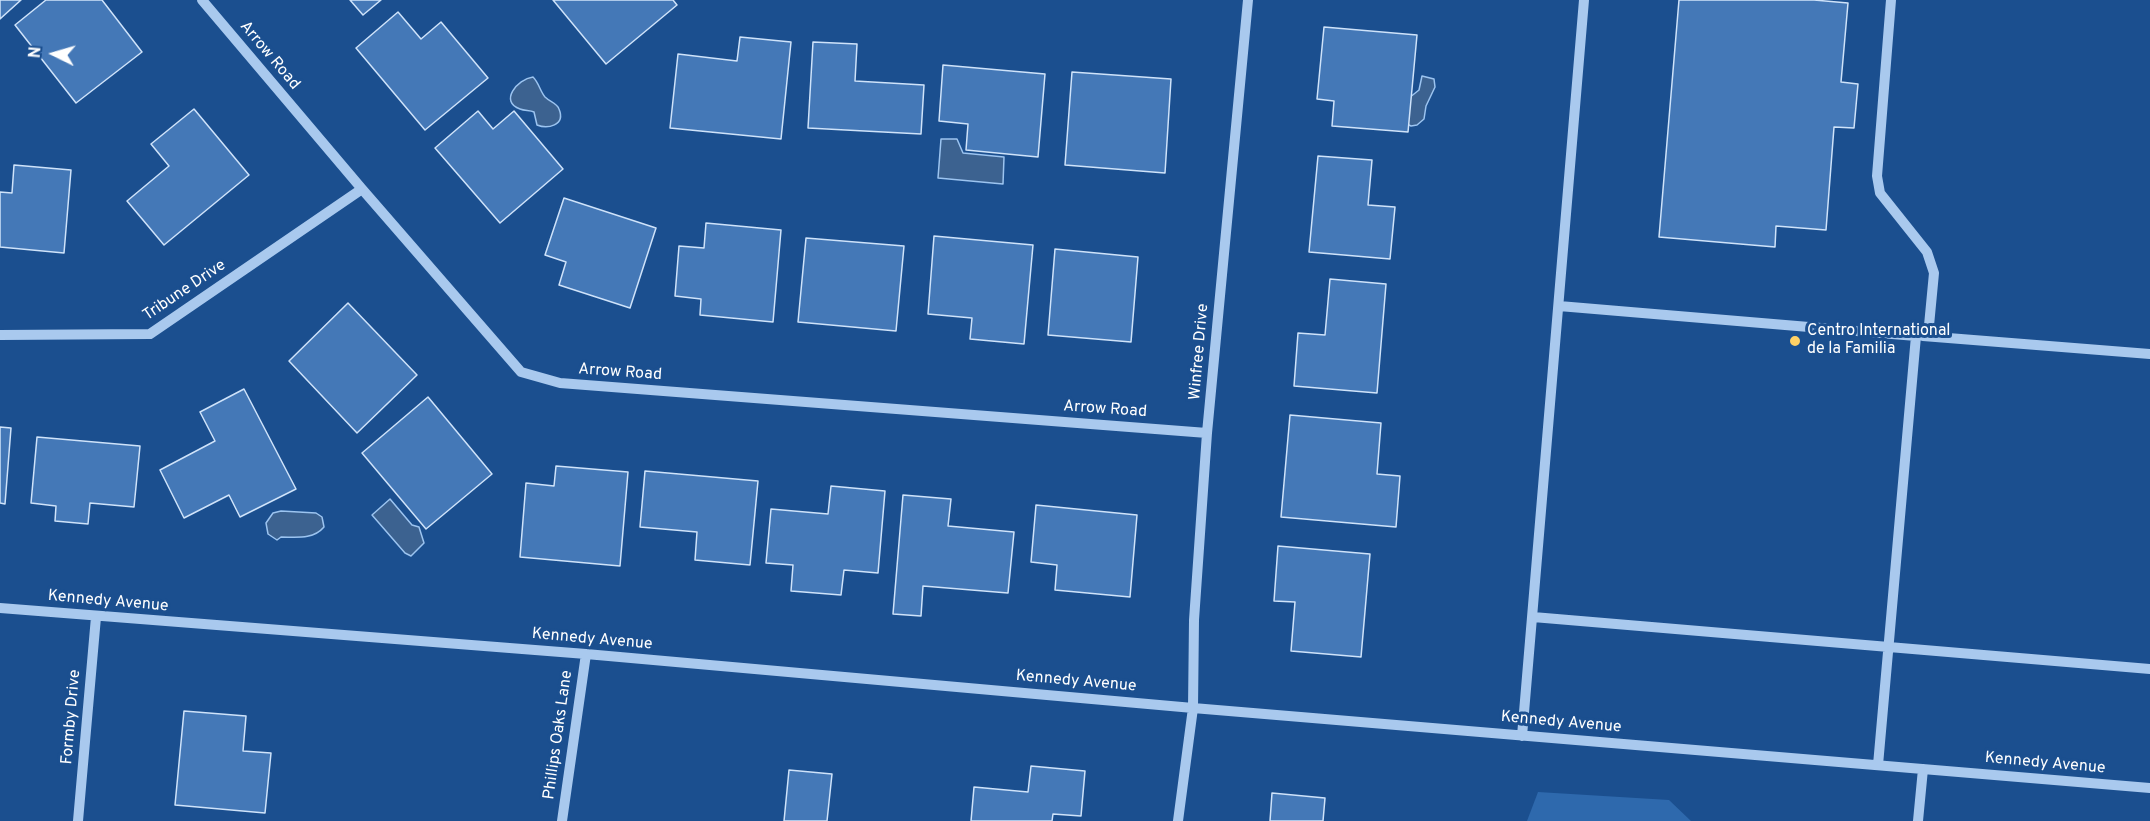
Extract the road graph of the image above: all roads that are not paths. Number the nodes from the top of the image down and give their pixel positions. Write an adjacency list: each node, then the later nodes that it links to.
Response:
1 (202, 0): 5 (street, Arrow Road)
2 (1248, 0): 11 (street, Winfree Drive)
3 (1584, 0): 6 (street)
4 (1892, 0): 9 (street)
5 (362, 189): 7 (street, Tribune Drive); 11 (street, Arrow Road)
6 (1559, 306): 8 (street); 14 (street)
7 (0, 334)
8 (1916, 336): 9 (street); 15 (street)
9 (1928, 336): 10 (street)
10 (2150, 354)
11 (1208, 433): 18 (street, Winfree Drive)
12 (0, 609): 13 (street, Kennedy Avenue)
13 (96, 616): 16 (street, Kennedy Avenue); 23 (street, Formby Drive)
14 (1533, 617): 15 (street); 19 (street)
15 (1889, 647): 17 (street); 20 (street)
16 (586, 654): 18 (street, Kennedy Avenue); 24 (street, Phillips Oaks Lane)
17 (2150, 669)
18 (1193, 708): 19 (street, Kennedy Avenue); 25 (street, Winfree Drive)
19 (1522, 736): 20 (street, Kennedy Avenue)
20 (1878, 765): 21 (street, Kennedy Avenue)
21 (1923, 769): 22 (street, Kennedy Avenue); 26 (street)
22 (2150, 788)
23 (78, 821)
24 (562, 821)
25 (1178, 821)
26 (1918, 821)

